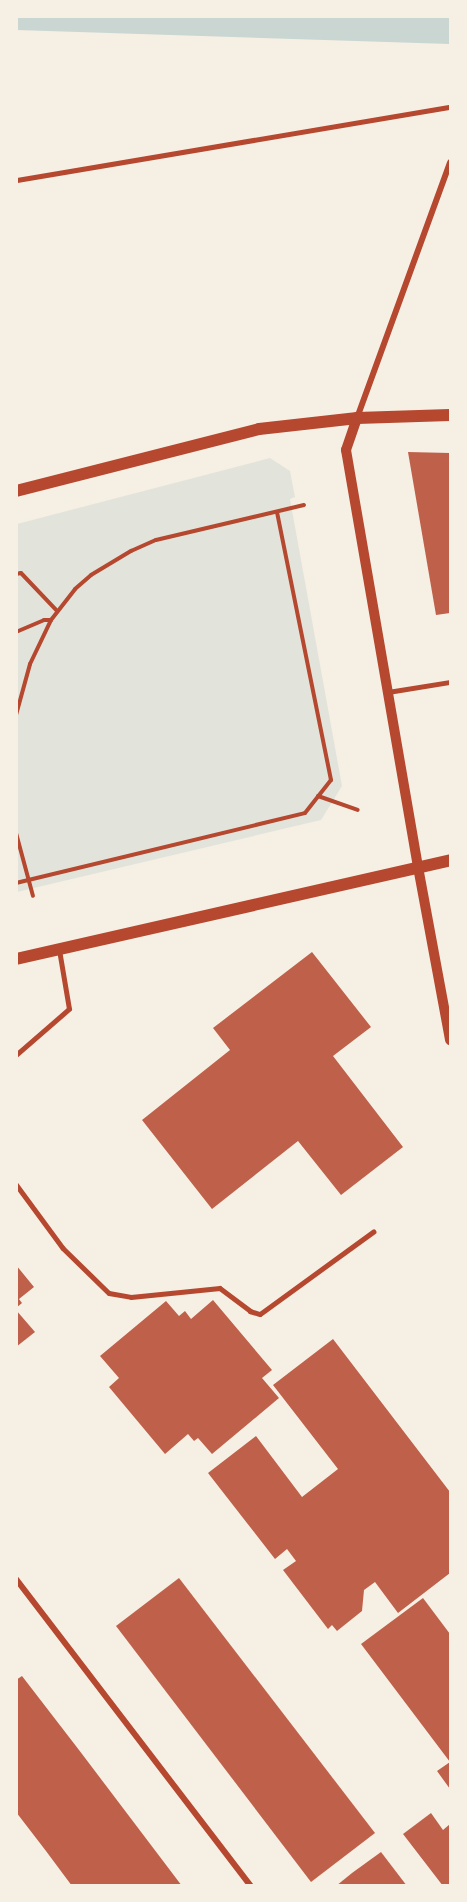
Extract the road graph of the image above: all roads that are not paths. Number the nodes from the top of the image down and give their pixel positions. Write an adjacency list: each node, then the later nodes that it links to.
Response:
1 (450, 107): 3 (lane)
2 (450, 162): 5 (street)
3 (17, 180)
4 (450, 415): 5 (main road)
5 (357, 418): 6 (main road); 8 (street)
6 (16, 491)
7 (450, 682): 8 (lane)
8 (388, 692): 10 (street)
9 (450, 860): 10 (main road)
10 (418, 867): 11 (main road); 13 (street)
11 (58, 950): 12 (main road); 14 (lane)
12 (16, 959)
13 (450, 1040)
14 (16, 1055)
15 (16, 1184): 16 (lane)
16 (373, 1232)
17 (16, 1579): 18 (street)
18 (251, 1886)

